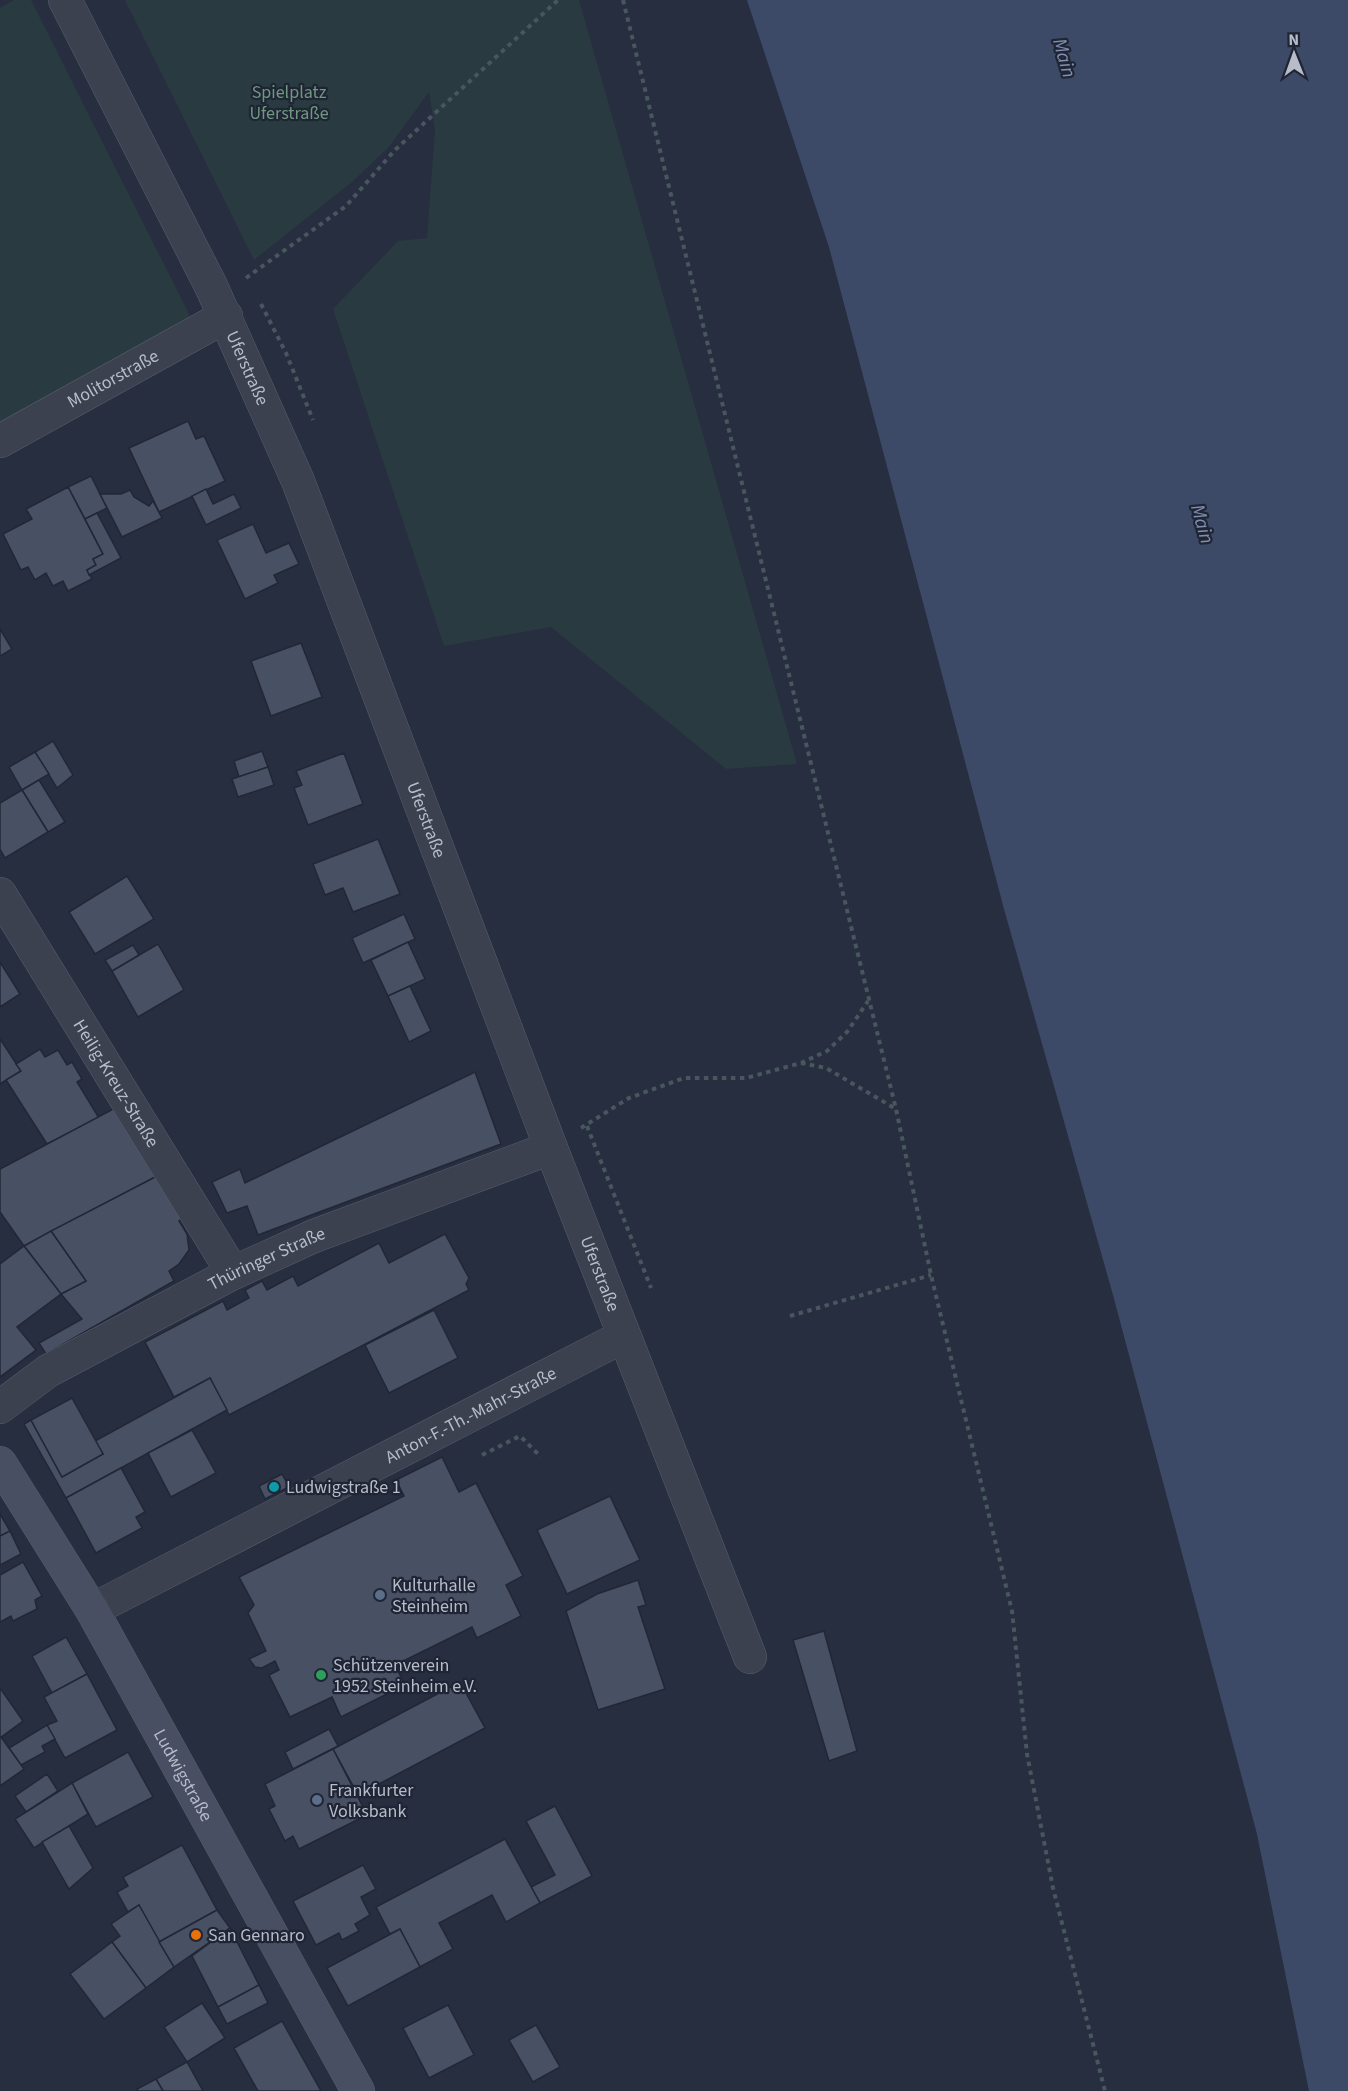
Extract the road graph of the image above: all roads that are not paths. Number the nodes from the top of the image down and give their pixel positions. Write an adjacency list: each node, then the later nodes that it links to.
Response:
1 (64, 0): 2 (street, Uferstraße)
2 (226, 316): 3 (street, Molitorstraße); 5 (street, Uferstraße)
3 (0, 441)
4 (0, 894): 6 (street, Heilig-Kreuz-Straße)
5 (551, 1148): 6 (street, Thüringer Straße); 7 (street, Uferstraße)
6 (233, 1273): 8 (street, Thüringer Straße)
7 (624, 1336): 10 (street, Anton-F.-Th.-Mahr-Straße); 11 (street, Uferstraße)
8 (0, 1407)
9 (0, 1463): 10 (main road, Ludwigstraße)
10 (92, 1610): 12 (main road, Ludwigstraße)
11 (750, 1657)
12 (358, 2091)

